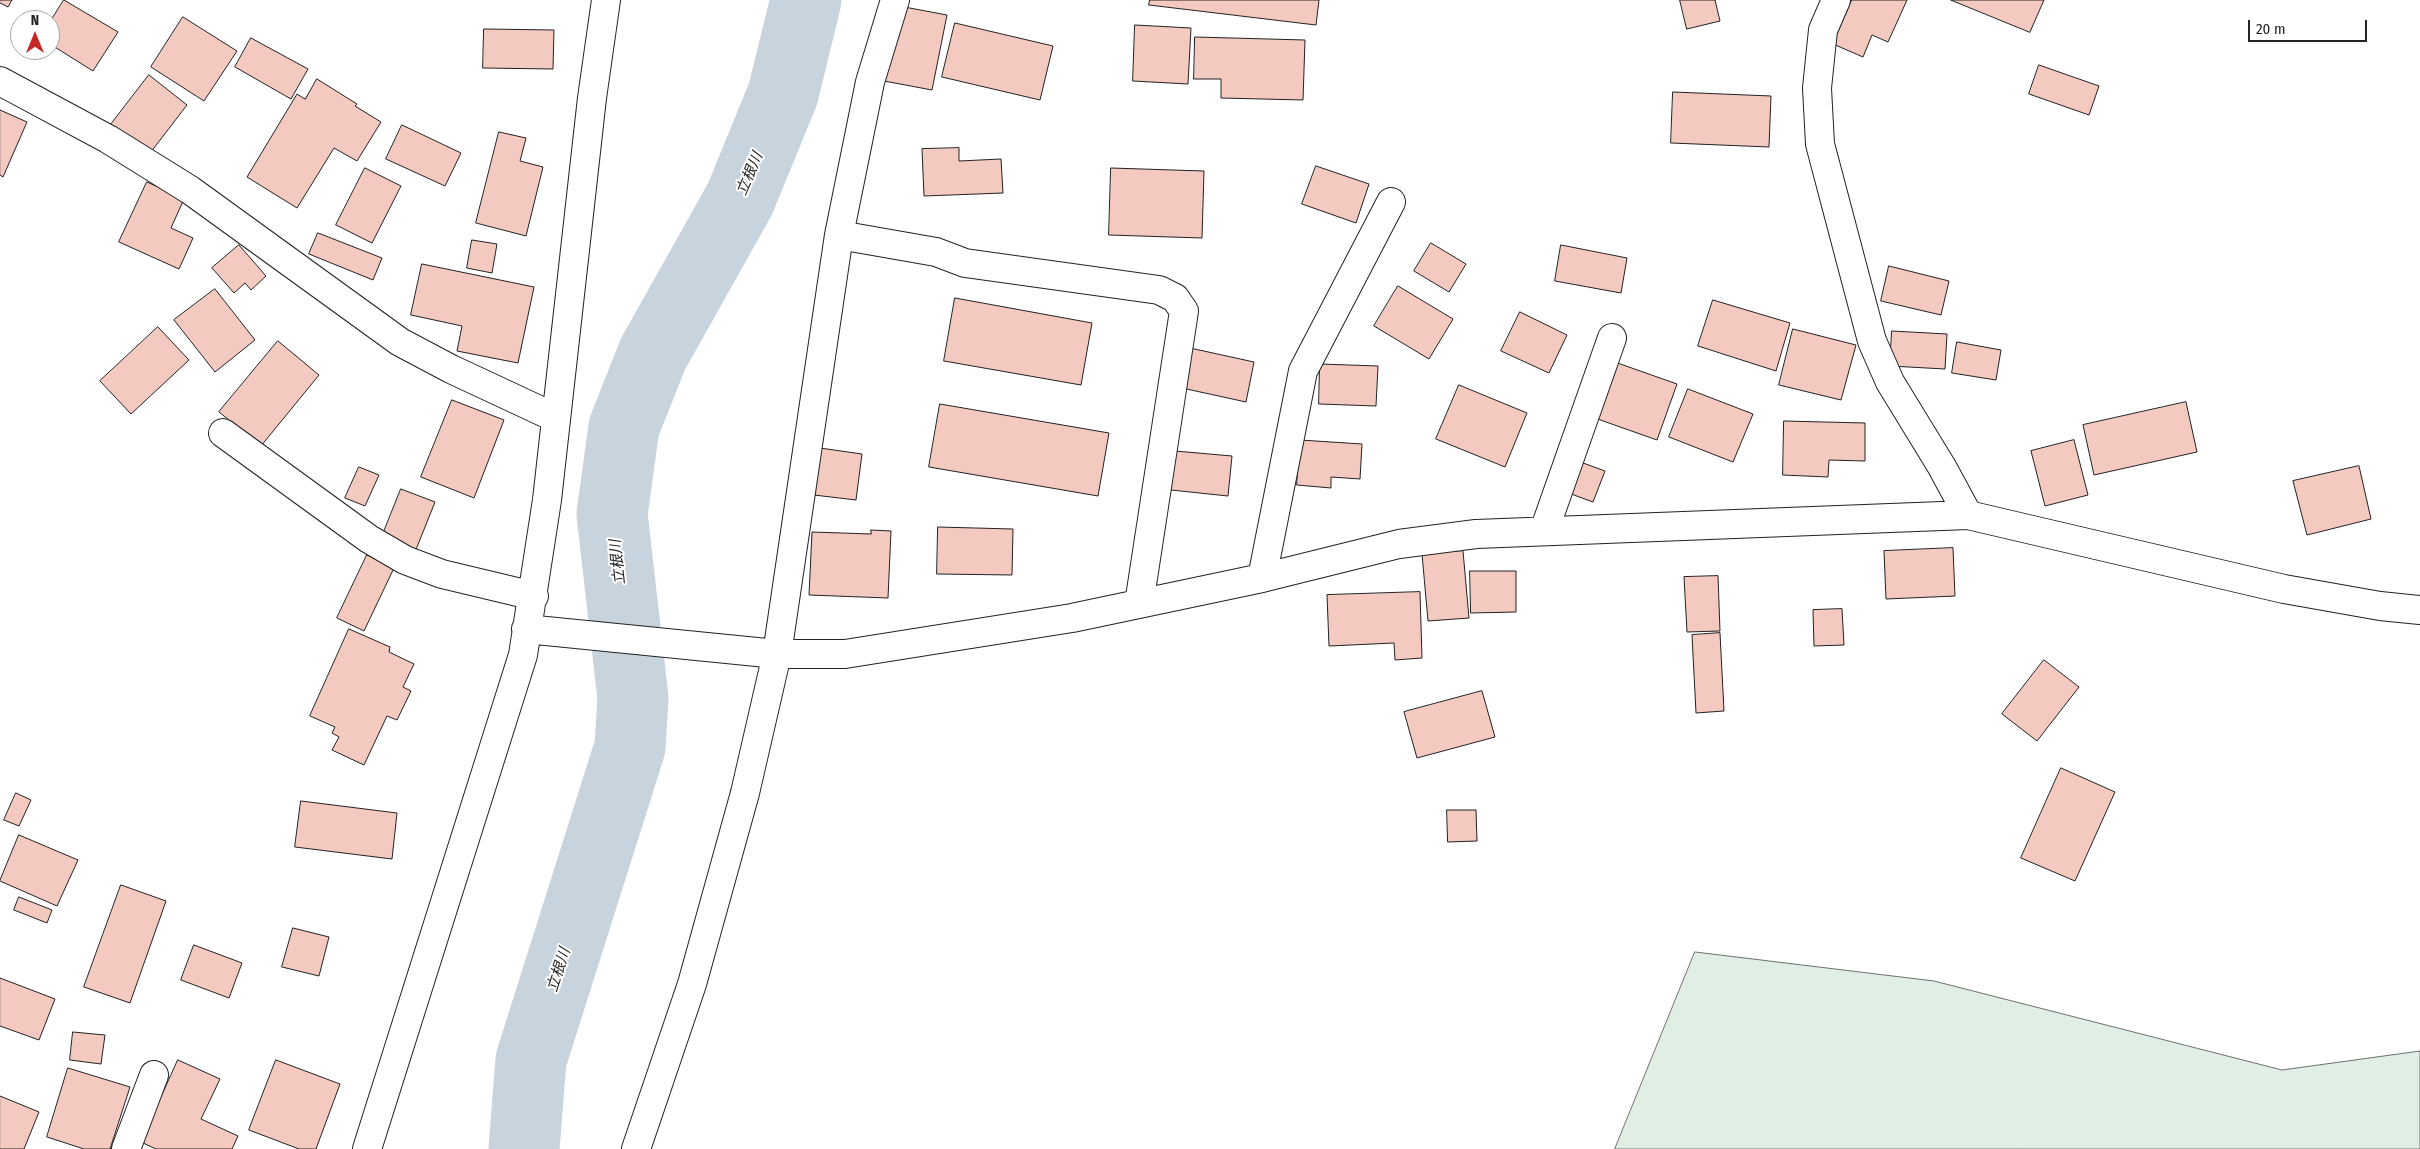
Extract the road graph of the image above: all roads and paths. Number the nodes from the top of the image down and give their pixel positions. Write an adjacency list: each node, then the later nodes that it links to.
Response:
1 (606, 0): 8 (street)
2 (895, 0): 6 (street)
3 (1836, 0): 10 (street)
4 (0, 81): 8 (street)
5 (1392, 202): 12 (street)
6 (839, 235): 14 (street); 17 (street)
7 (1612, 338): 11 (street)
8 (556, 418): 13 (street)
9 (223, 433): 13 (street)
10 (1968, 515): 11 (street); 15 (street)
11 (1544, 531): 12 (street)
12 (1262, 578): 14 (street)
13 (534, 596): 16 (street)
14 (1139, 604): 17 (street)
15 (2420, 610)
16 (537, 630): 17 (street); 20 (street)
17 (771, 654): 21 (street)
18 (154, 1075): 19 (street)
19 (126, 1149)
20 (367, 1149)
21 (636, 1149)

